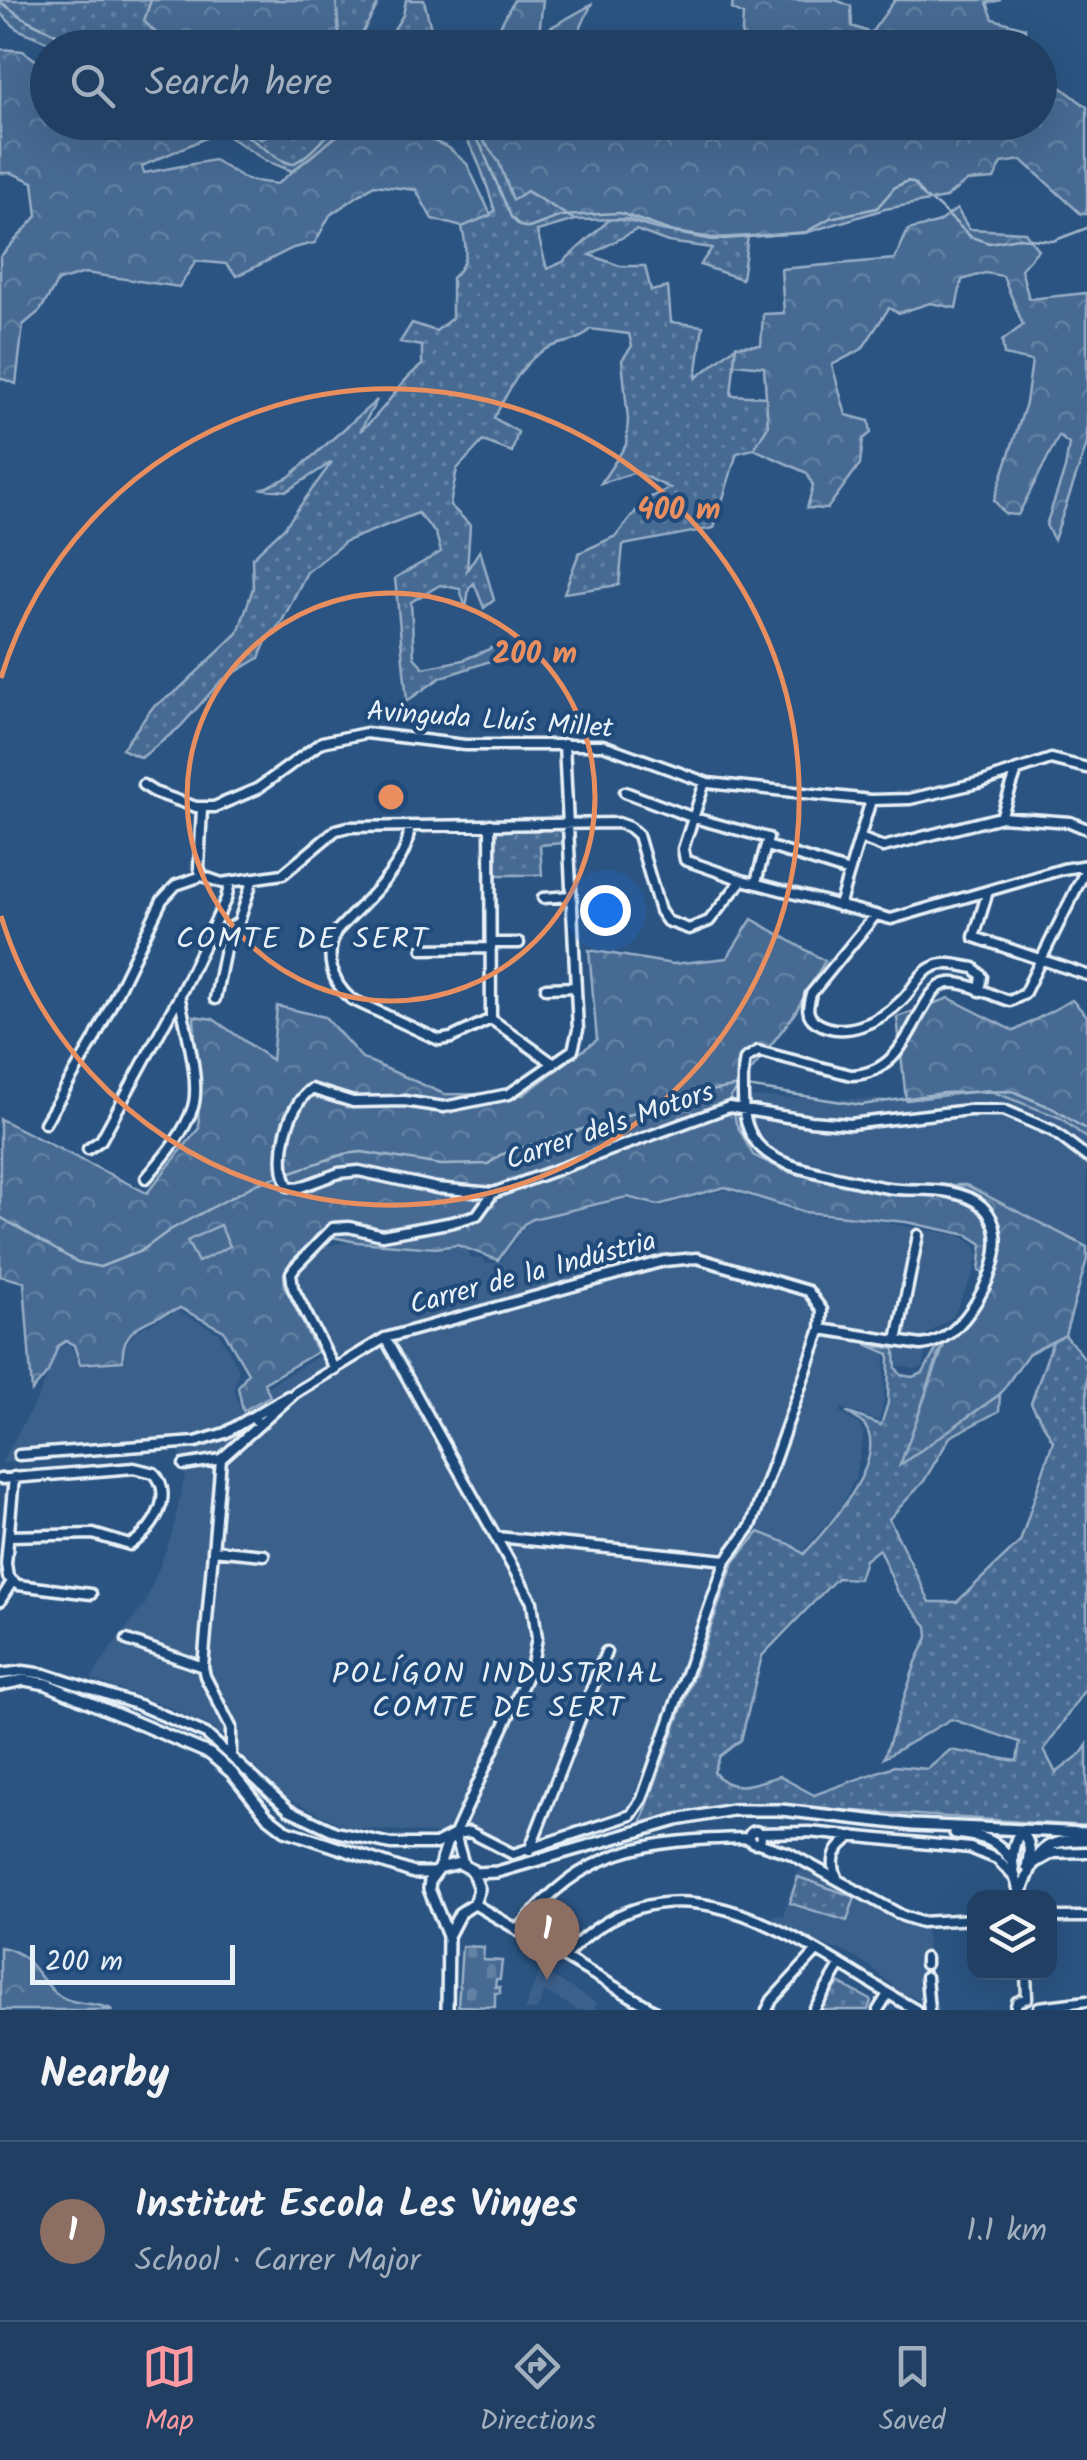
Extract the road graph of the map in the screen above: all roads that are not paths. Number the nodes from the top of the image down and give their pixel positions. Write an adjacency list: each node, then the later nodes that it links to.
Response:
1 (564, 744): 4 (street, Avinguda Lluís Millet); 8 (street, Avinguda Lluís Millet); 12 (street)
2 (1087, 768): 3 (street, Avinguda Lluís Millet)
3 (1017, 770): 7 (street, Avinguda Lluís Millet); 9 (street)
4 (705, 782): 7 (street, Avinguda Lluís Millet); 10 (street)
5 (142, 785): 8 (street)
6 (625, 792): 10 (street)
7 (872, 800): 15 (street)
8 (202, 808): 19 (street)
9 (1001, 817): 14 (street); 15 (street)
10 (694, 818): 16 (street); 21 (street)
11 (490, 824): 12 (street); 13 (street); 30 (street)
12 (567, 824): 21 (street); 25 (street)
13 (409, 826): 20 (street); 39 (street)
14 (1087, 830)
15 (860, 838): 18 (street)
16 (767, 846): 18 (street); 23 (street)
17 (1087, 866): 24 (street); 32 (street)
18 (848, 872): 27 (street)
19 (202, 876): 22 (street); 42 (street)
20 (254, 878): 22 (street); 38 (street)
21 (742, 880): 23 (street)
22 (230, 882): 37 (street)
23 (756, 882): 27 (street)
24 (988, 891): 28 (street); 32 (street)
25 (571, 896): 26 (street); 34 (street)
26 (544, 898)
27 (839, 906): 28 (street)
28 (874, 917): 36 (street)
29 (520, 943): 30 (street)
30 (491, 946): 31 (street); 39 (street)
31 (423, 949)
32 (1040, 960): 33 (street); 36 (street)
33 (1087, 975)
34 (576, 987): 35 (street); 40 (street)
35 (546, 988)
36 (980, 991): 41 (street)
37 (179, 998): 43 (street); 45 (street)
38 (214, 998)
39 (491, 1019): 40 (street)
40 (554, 1064): 46 (street)
41 (742, 1109): 44 (street, Carrer dels Motors); 47 (street, Carrer dels Motors); 52 (street)
42 (46, 1123)
43 (88, 1149)
44 (1087, 1157)
45 (146, 1178)
46 (463, 1190): 47 (street); 48 (street)
47 (493, 1193): 48 (street)
48 (473, 1217): 53 (street)
49 (918, 1235): 52 (street)
50 (822, 1329): 51 (street, Carrer de la Indústria); 52 (street); 66 (street)
51 (385, 1338): 53 (street, Carrer de la Indústria); 63 (street)
52 (897, 1341)
53 (335, 1370): 54 (street, Carrer de la Indústria)
54 (296, 1392): 55 (street, Carrer de la Indústria); 56 (street, Carrer de la Indústria)
55 (252, 1417): 56 (street); 57 (street, Carrer de la Indústria)
56 (260, 1424): 58 (street, Carrer de la Indústria)
57 (19, 1455)
58 (221, 1459): 59 (street); 64 (street)
59 (184, 1466)
60 (14, 1478): 61 (street); 62 (street); 62 (street)
61 (0, 1479)
62 (9, 1536): 67 (street)
63 (497, 1537): 66 (street); 77 (street)
64 (213, 1550): 65 (street); 72 (street)
65 (264, 1555)
66 (726, 1560): 81 (street)
67 (12, 1582): 68 (street); 69 (street)
68 (91, 1594)
69 (0, 1601)
70 (127, 1640): 72 (street)
71 (606, 1652): 81 (street)
72 (204, 1667): 74 (street)
73 (1, 1681): 74 (street); 88 (street)
74 (232, 1754): 77 (street)
75 (913, 1825): 76 (street); 83 (street); 87 (street)
76 (1020, 1832): 79 (street); 83 (street); 95 (street)
77 (455, 1834): 81 (street); 84 (street); 86 (street)
78 (852, 1836): 80 (street); 90 (street); 91 (street)
79 (1087, 1836): 85 (street)
80 (759, 1838): 90 (street); 103 (street)
81 (529, 1850)
82 (1087, 1852): 85 (street)
83 (1012, 1862): 91 (street)
84 (464, 1865): 86 (street); 89 (street)
85 (1031, 1865): 96 (street)
86 (436, 1870): 88 (street); 92 (street)
87 (496, 1872): 89 (street); 93 (street)
88 (414, 1873): 92 (street)
89 (474, 1873): 93 (street)
90 (837, 1877): 102 (street)
91 (1015, 1879): 94 (street)
92 (429, 1889): 98 (street)
93 (479, 1890): 97 (street)
94 (1019, 1890)
95 (1022, 1890)
96 (1023, 1890)
97 (474, 1904): 99 (street); 103 (street)
98 (439, 1909): 99 (street); 104 (street)
99 (460, 1913): 104 (street)
100 (1057, 1917): 101 (street)
101 (1087, 1918)
102 (967, 1920)
103 (518, 1931): 106 (street)
104 (448, 1936): 115 (street)
105 (816, 1952): 106 (street); 107 (street); 116 (street)
106 (564, 1958): 113 (street)
107 (840, 1966): 110 (street); 117 (street)
108 (926, 1977): 120 (street)
109 (1026, 1980): 111 (street)
110 (888, 1994): 118 (street); 119 (street)
111 (1027, 1998): 114 (street); 122 (street)
112 (1087, 2001): 114 (street)
113 (647, 2008)
114 (1039, 2008)
115 (447, 2010)
116 (767, 2010)
117 (814, 2010)
118 (878, 2010)
119 (916, 2010)
120 (929, 2010)
121 (1006, 2010): 122 (street)
122 (1015, 2010)

